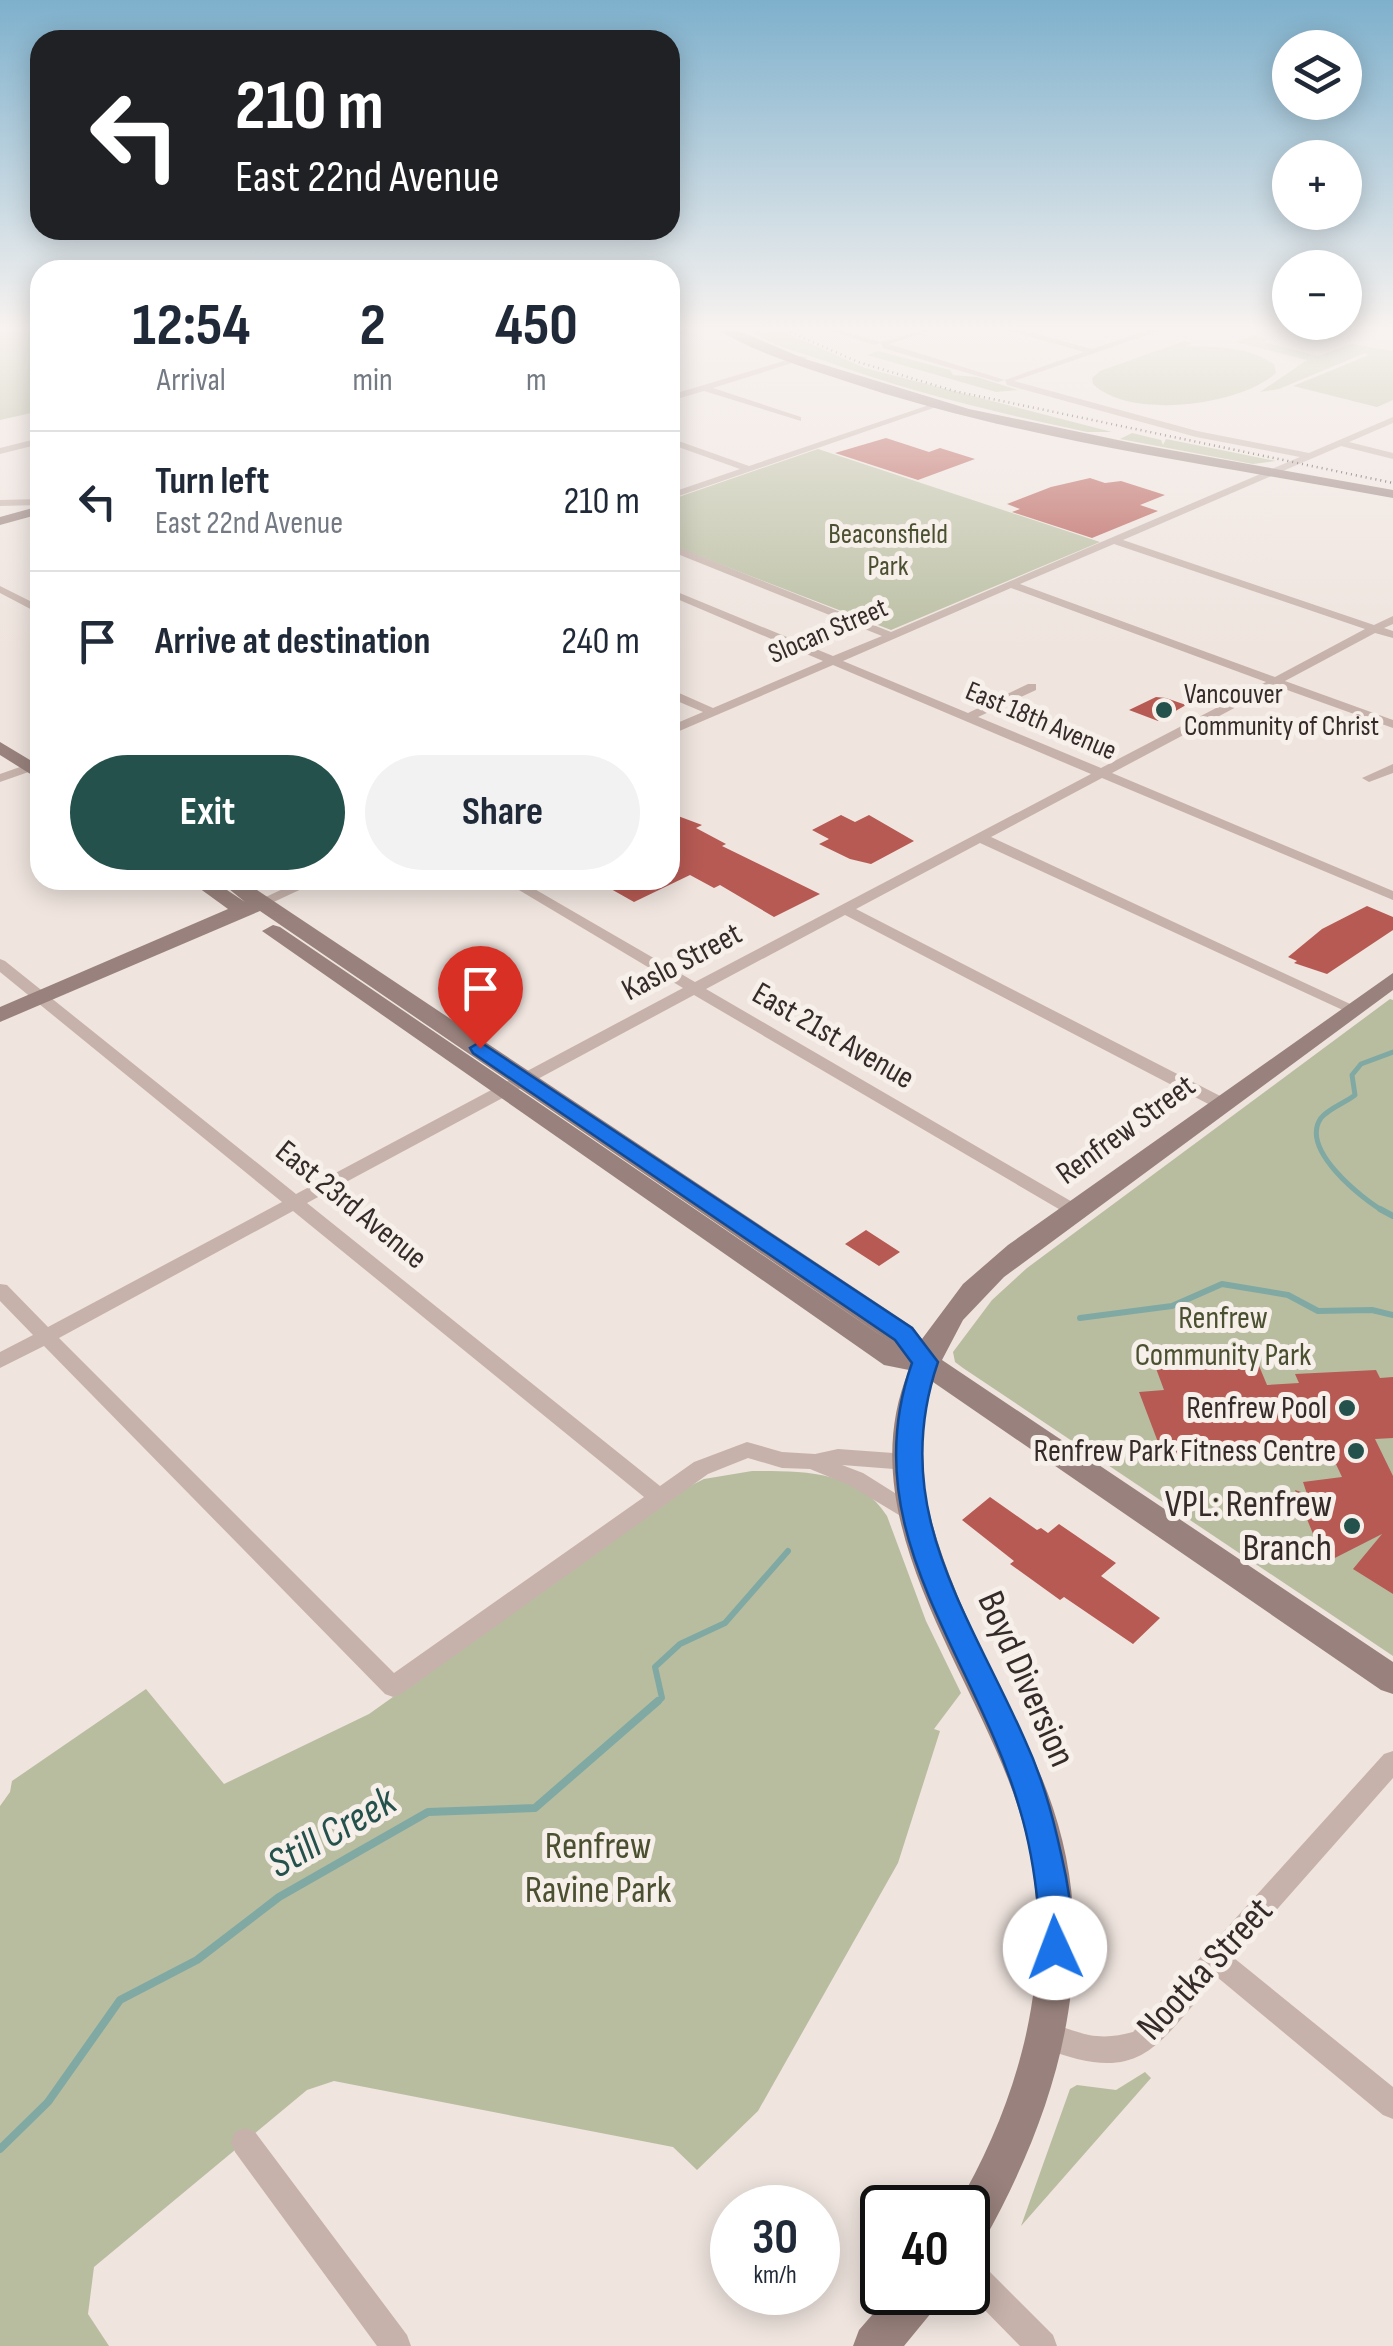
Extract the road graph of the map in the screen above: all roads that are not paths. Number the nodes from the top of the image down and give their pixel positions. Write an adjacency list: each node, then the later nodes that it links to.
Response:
1 (842, 437): 12 (street)
2 (1100, 437): 13 (street)
3 (1214, 437): 9 (street)
4 (1352, 437): 5 (street, Slocan Street)
5 (1342, 442): 9 (street, Slocan Street); 10 (street)
6 (30, 444): 8 (street)
7 (680, 445): 12 (street)
8 (0, 451)
9 (1311, 456): 11 (street, Slocan Street)
10 (1393, 456)
11 (1293, 464): 13 (street, Slocan Street); 14 (street)
12 (749, 469): 15 (street)
13 (1272, 473): 14 (street); 16 (street); 21 (street, Slocan Street)
14 (1347, 485): 16 (street)
15 (680, 493)
16 (1393, 497)
17 (0, 503): 18 (street)
18 (30, 505)
19 (30, 510): 20 (street)
20 (0, 521)
21 (1115, 541): 23 (street, Slocan Street); 28 (street)
22 (680, 552): 30 (street)
23 (1012, 585): 30 (street, Slocan Street); 32 (street)
24 (0, 589): 26 (street)
25 (680, 596): 31 (street, East 18th Avenue)
26 (30, 606)
27 (1393, 619): 28 (street, Kaslo Street)
28 (1375, 629): 29 (street); 32 (street, Kaslo Street)
29 (1393, 635)
30 (892, 636): 31 (street, Slocan Street)
31 (836, 661): 35 (street, Slocan Street); 36 (street, East 18th Avenue)
32 (1277, 681): 37 (street); 45 (street, Kaslo Street)
33 (1032, 687): 36 (street)
34 (680, 697): 35 (street)
35 (714, 713): 38 (street, Slocan Street)
36 (969, 717): 45 (street, East 18th Avenue)
37 (1393, 724)
38 (680, 727)
39 (0, 730): 41 (street)
40 (0, 747): 42 (street)
41 (30, 758)
42 (30, 761)
43 (30, 768): 46 (street)
44 (1393, 768): 47 (street)
45 (1102, 774): 48 (street, Kaslo Street); 53 (street, East 18th Avenue)
46 (0, 778)
47 (1369, 778)
48 (981, 838): 55 (street, Kaslo Street); 60 (street)
49 (219, 890): 54 (street)
50 (237, 890): 54 (street)
51 (290, 890): 54 (street)
52 (527, 890): 58 (street, East 21st Avenue)
53 (1393, 896)
54 (252, 906): 59 (street); 62 (street)
55 (846, 910): 58 (street, Kaslo Street); 63 (street)
56 (0, 964): 59 (street, East 23rd Avenue)
57 (1393, 980): 60 (street, Renfrew Street)
58 (695, 990): 62 (street, Kaslo Street); 65 (street, East 21st Avenue)
59 (41, 997): 61 (street); 64 (street, East 23rd Avenue)
60 (1353, 1009): 63 (street, Renfrew Street)
61 (0, 1014)
62 (514, 1084): 64 (street, Kaslo Street); 69 (street)
63 (1222, 1104): 65 (street, Renfrew Street)
64 (294, 1205): 67 (street, Kaslo Street); 72 (street, East 23rd Avenue)
65 (1075, 1211): 69 (street, Renfrew Street)
66 (0, 1290): 67 (street)
67 (46, 1337): 68 (street, Kaslo Street); 72 (street)
68 (0, 1362)
69 (925, 1362): 71 (street, Boyd Diversion); 74 (street)
70 (815, 1462): 71 (street); 72 (street); 73 (street)
71 (907, 1462): 73 (street, Boyd Diversion)
72 (660, 1498)
73 (914, 1516): 77 (street, Boyd Diversion)
74 (1393, 1680)
75 (1393, 1761): 76 (street, Nootka Street)
76 (1216, 1960): 77 (street, Nootka Street); 78 (street)
77 (1049, 2037): 80 (street)
78 (1393, 2105)
79 (245, 2142): 83 (street)
80 (990, 2191)
81 (990, 2294): 85 (street)
82 (902, 2315): 84 (street)
83 (396, 2346)
84 (876, 2346)
85 (1042, 2346)

